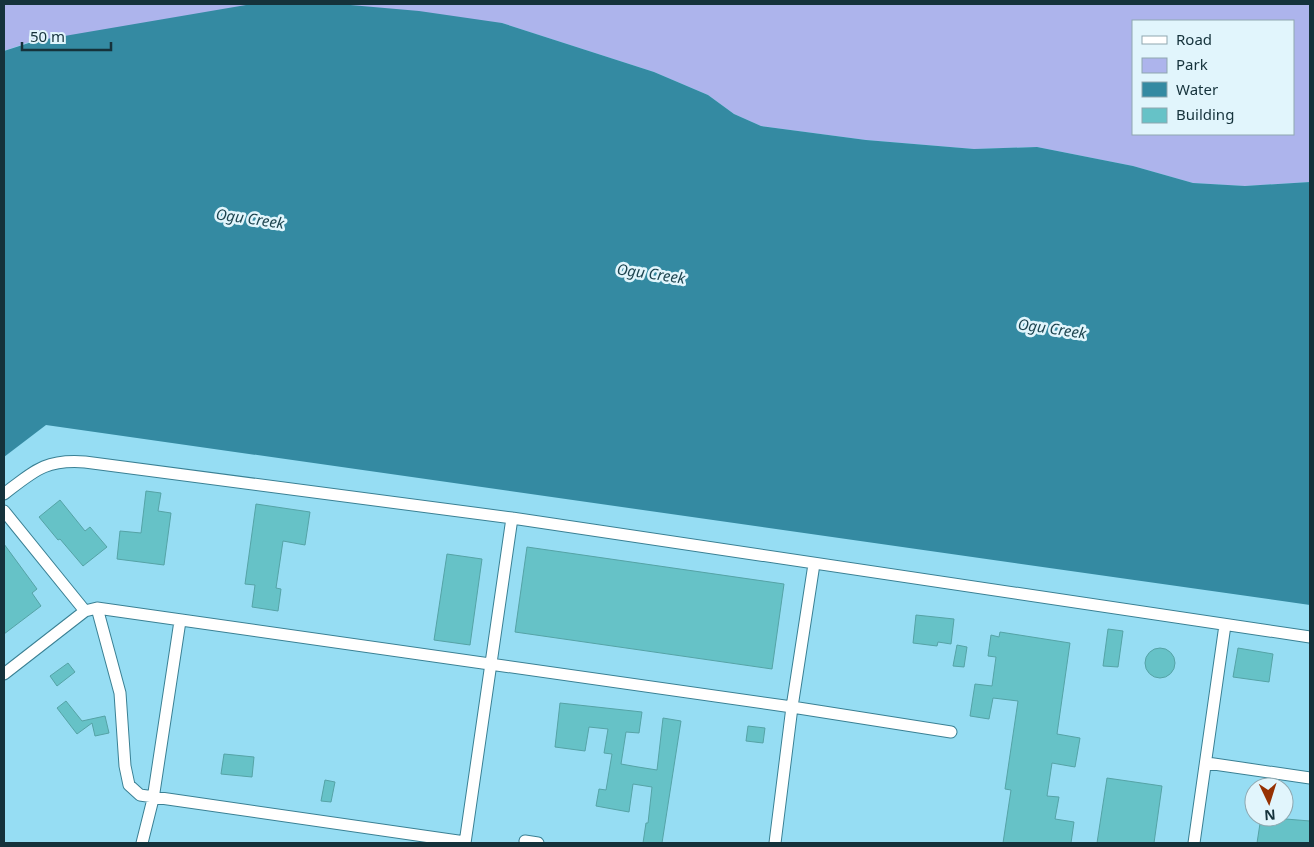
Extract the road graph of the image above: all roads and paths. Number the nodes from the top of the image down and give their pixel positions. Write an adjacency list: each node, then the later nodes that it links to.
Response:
1 (4, 494): 3 (lane)
2 (4, 511): 6 (lane)
3 (512, 518): 4 (lane); 10 (lane)
4 (814, 564): 8 (lane); 12 (lane)
5 (97, 608): 6 (lane); 7 (lane); 16 (lane)
6 (85, 611): 11 (lane)
7 (180, 621): 10 (lane); 16 (lane)
8 (1225, 625): 9 (lane); 14 (lane)
9 (1310, 638)
10 (492, 664): 12 (lane); 19 (lane)
11 (4, 674)
12 (792, 707): 13 (lane); 21 (lane)
13 (951, 732)
14 (1207, 763): 15 (lane); 22 (lane)
15 (1310, 778)
16 (153, 799): 18 (lane); 19 (lane)
17 (525, 841): 20 (lane)
18 (142, 843)
19 (465, 843)
20 (538, 843)
21 (775, 843)
22 (1194, 843)

